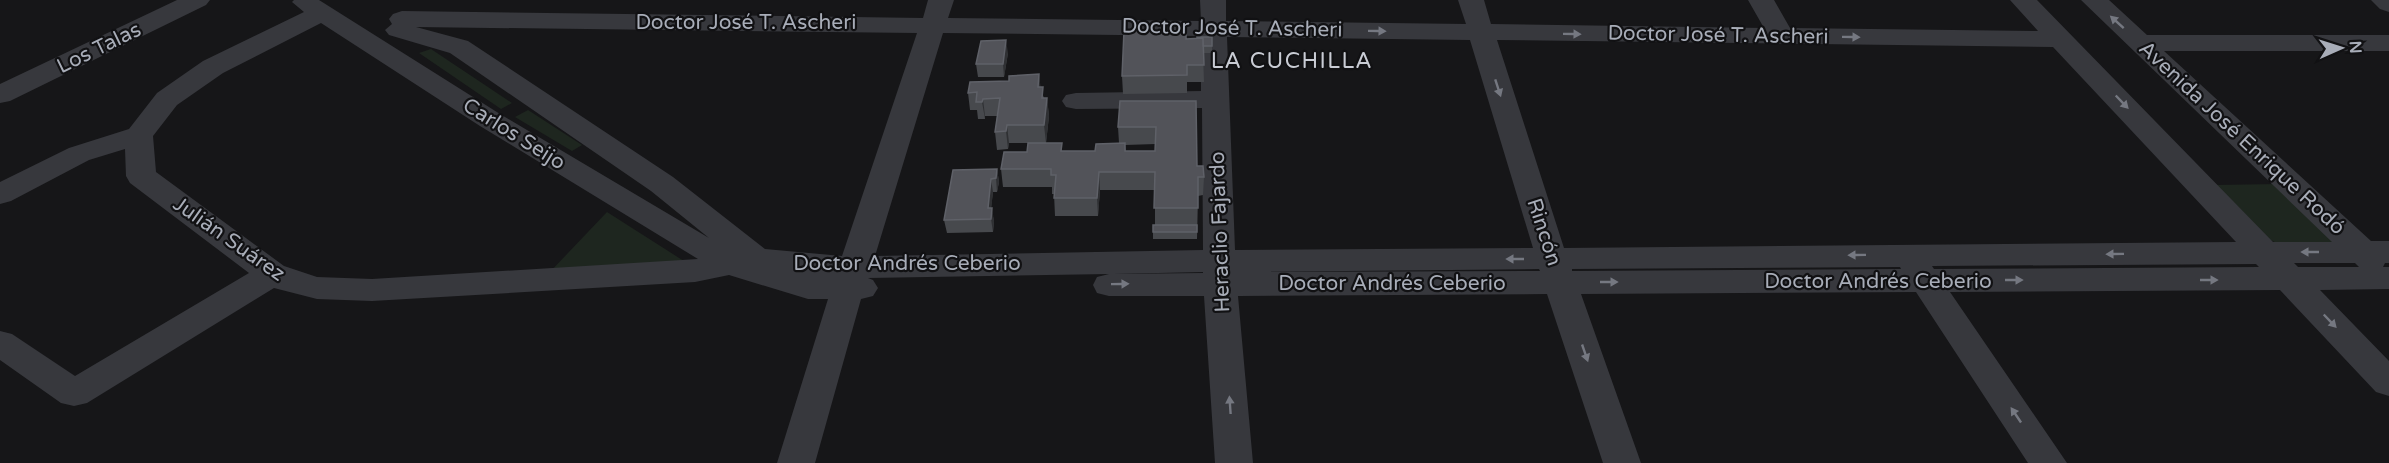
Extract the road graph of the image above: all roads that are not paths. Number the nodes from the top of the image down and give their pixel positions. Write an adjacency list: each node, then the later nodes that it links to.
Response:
1 (197, 0): 18 (street, Los Talas)
2 (1471, 0): 13 (street, Rincón)
3 (1761, 0): 14 (street)
4 (2023, 0): 15 (street)
5 (2094, 0): 16 (street, Avenida José Enrique Rodó, one-way to 5)
6 (2384, 0): 8 (street)
7 (431, 2): 12 (street)
8 (2389, 4)
9 (312, 7): 12 (street, Carlos Seijo); 23 (street)
10 (938, 12): 11 (street, Doctor José T. Ascheri); 12 (street, Doctor José T. Ascheri); 36 (street)
11 (1213, 14): 13 (street, Doctor José T. Ascheri, one-way to 13); 20 (street, Heraclio Fajardo)
12 (383, 28): 19 (street); 22 (street, Carlos Seijo)
13 (1480, 32): 14 (street, Doctor José T. Ascheri, one-way to 14); 33 (street, Rincón, one-way to 33)
14 (1782, 36): 15 (street, Doctor José T. Ascheri, one-way to 15)
15 (2062, 39): 29 (street, one-way to 29)
16 (2140, 43): 17 (street); 30 (street, Avenida José Enrique Rodó)
17 (2389, 43)
18 (0, 95)
19 (537, 99): 22 (street); 24 (street)
20 (1215, 99): 21 (street); 34 (street, Heraclio Fajardo)
21 (1076, 101)
22 (490, 120): 25 (street, Carlos Seijo)
23 (140, 135): 27 (street); 35 (street, Julián Suárez)
24 (604, 145): 25 (street); 26 (street)
25 (564, 165): 28 (street, Carlos Seijo)
26 (662, 184): 28 (street); 31 (street)
27 (0, 194)
28 (629, 204): 31 (street, Carlos Seijo)
29 (2265, 252): 30 (street, Doctor Andrés Ceberio, one-way to 29); 32 (street, Doctor Andrés Ceberio, one-way to 32); 38 (street)
30 (2376, 252): 37 (street, Avenida José Enrique Rodó)
31 (743, 261): 35 (street, Julián Suárez); 36 (street, Doctor Andrés Ceberio)
32 (1916, 267): 33 (street, Doctor Andrés Ceberio); 38 (street, Doctor Andrés Ceberio, one-way to 38); 44 (street, one-way to 32)
33 (1556, 271): 34 (street, Doctor Andrés Ceberio); 43 (street, Rincón, one-way to 43)
34 (1220, 272): 36 (street, Doctor Andrés Ceberio); 42 (street, Heraclio Fajardo, one-way to 34)
35 (272, 274): 39 (street)
36 (851, 278): 41 (street)
37 (2389, 278): 38 (street, Doctor Andrés Ceberio)
38 (2290, 279): 40 (street, one-way to 40)
39 (0, 343)
40 (2389, 382)
41 (796, 463)
42 (1234, 463)
43 (1622, 463)
44 (2048, 463)

